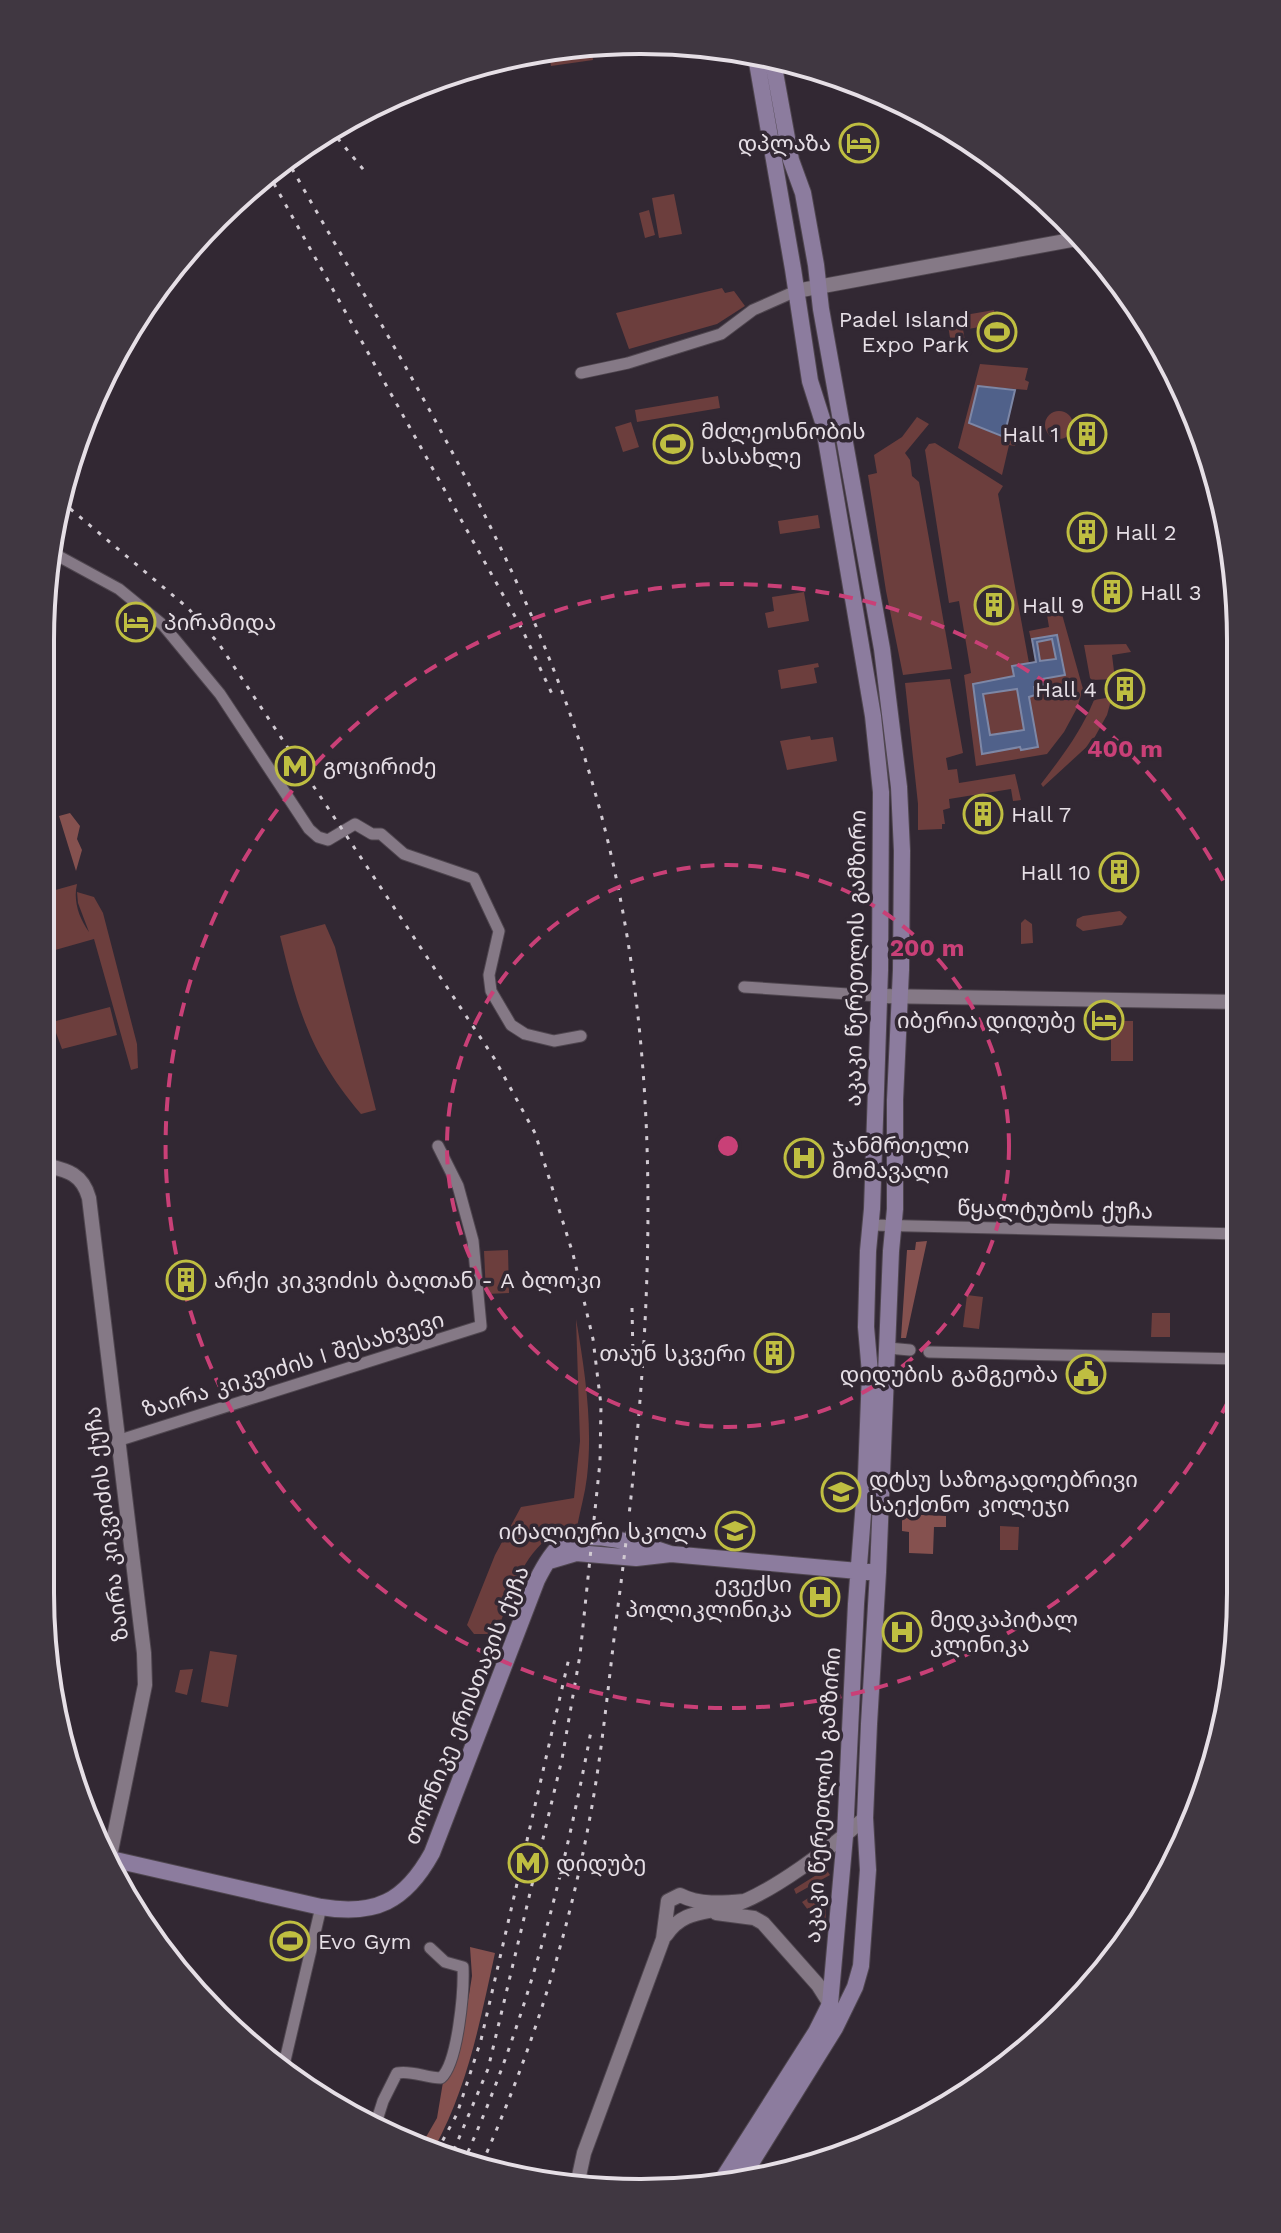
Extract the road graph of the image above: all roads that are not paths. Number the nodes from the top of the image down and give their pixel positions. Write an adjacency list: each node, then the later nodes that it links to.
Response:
1 (757, 66): 5 (main road, აკაკი წერეთლის გამზირი)
2 (775, 70): 4 (main road, აკაკი წერეთლის გამზირი)
3 (1068, 241): 4 (street)
4 (818, 287): 5 (street); 10 (main road, აკაკი წერეთლის გამზირი)
5 (796, 291): 6 (street); 9 (main road, აკაკი წერეთლის გამზირი)
6 (581, 373)
7 (60, 557): 12 (street)
8 (744, 987): 9 (street)
9 (878, 996): 10 (street); 15 (main road, აკაკი წერეთლის გამზირი)
10 (901, 997): 11 (street); 16 (main road, აკაკი წერეთლის გამზირი)
11 (1227, 1002)
12 (581, 1036)
13 (438, 1146): 22 (street, ზაირა კიკვიძის I შესახვევი)
14 (54, 1168): 22 (street, ზაირა კიკვიძის ქუჩა)
15 (870, 1225): 16 (street, წყალტუბოს ქუჩა); 23 (main road, აკაკი წერეთლის გამზირი)
16 (893, 1225): 17 (street, წყალტუბოს ქუჩა); 18 (main road, აკაკი წერეთლის გამზირი)
17 (1227, 1234)
18 (888, 1348): 19 (street); 24 (main road, აკაკი წერეთლის გამზირი)
19 (910, 1350)
20 (929, 1352): 21 (street)
21 (1227, 1359)
22 (117, 1441): 27 (street, ზაირა კიკვიძის ქუჩა)
23 (859, 1571): 24 (main road, თორნიკე ერისთავის ქუჩა); 26 (main road, აკაკი წერეთლის გამზირი); 31 (main road, თორნიკე ერისთავის ქუჩა)
24 (878, 1572): 25 (main road, აკაკი წერეთლის გამზირი)
25 (865, 1818): 26 (street); 38 (main road, აკაკი წერეთლის გამზირი)
26 (845, 1836): 30 (street); 35 (main road, აკაკი წერეთლის გამზირი)
27 (112, 1848)
28 (118, 1860): 31 (main road, თორნიკე ერისთავის ქუჩა)
29 (688, 1900): 30 (street); 33 (street); 33 (street)
30 (744, 1901): 32 (street)
31 (321, 1907): 36 (street)
32 (707, 1912): 33 (street); 35 (street)
33 (678, 1915): 40 (street)
34 (430, 1948): 37 (street)
35 (830, 2004): 39 (main road, აკაკი წერეთლის გამზირი)
36 (285, 2060)
37 (378, 2117)
38 (747, 2169)
39 (727, 2172)
40 (581, 2176)

